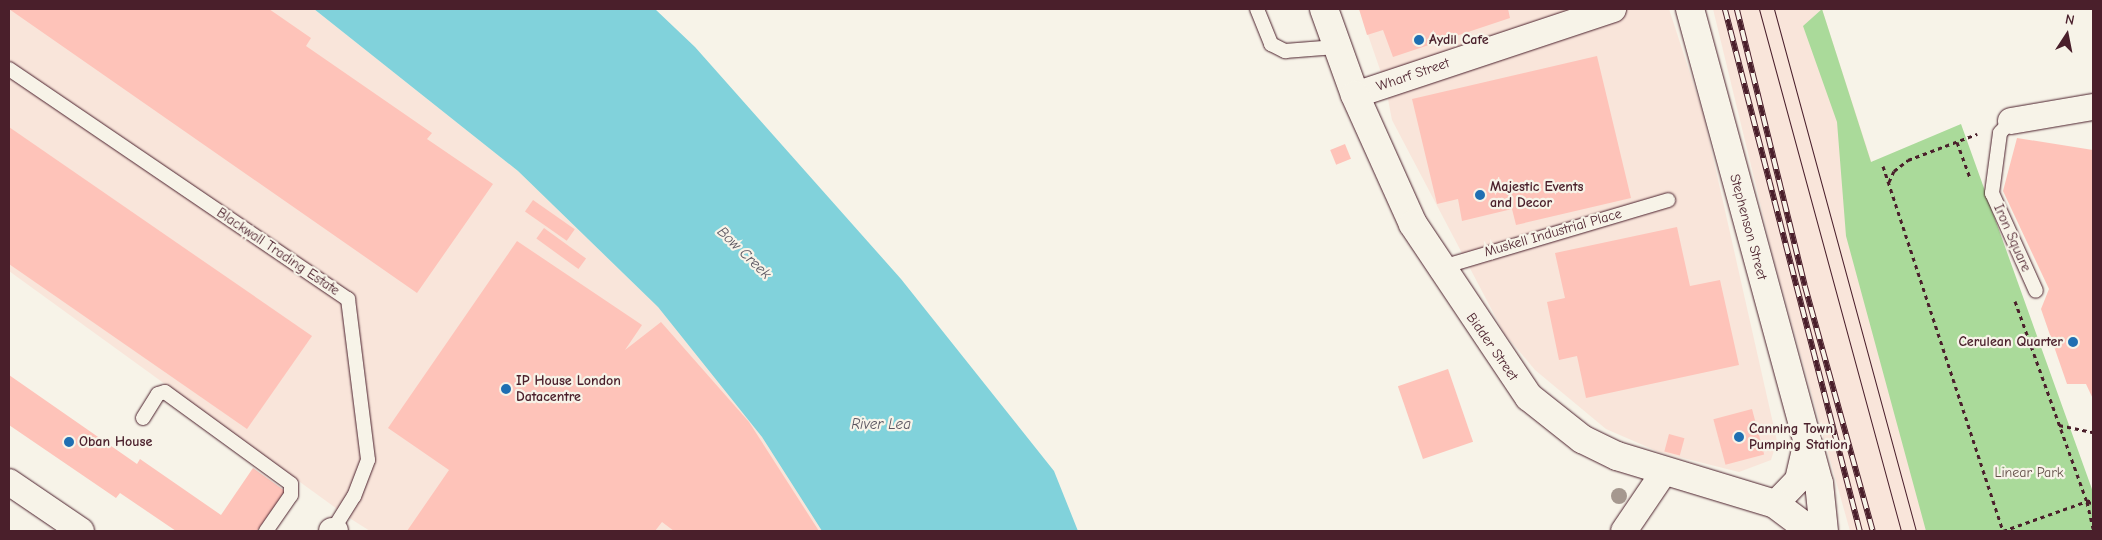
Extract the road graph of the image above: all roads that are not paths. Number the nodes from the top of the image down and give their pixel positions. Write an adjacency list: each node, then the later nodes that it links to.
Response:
1 (1257, 9): 5 (lane)
2 (1324, 9): 5 (main road, Bidder Street)
3 (1613, 9): 7 (street, Wharf Street)
4 (1690, 9): 14 (main road, Stephenson Street)
5 (1336, 47): 7 (main road, Bidder Street)
6 (9, 69): 21 (lane, Blackwall Trading Estate)
7 (1355, 95): 11 (main road, Bidder Street)
8 (2093, 107): 9 (street)
9 (2011, 121): 12 (lane, Iron Square)
10 (1668, 200): 11 (lane, Muskell Industrial Place)
11 (1439, 268): 15 (main road, Bidder Street)
12 (2036, 291)
13 (143, 418): 20 (lane)
14 (1806, 446): 17 (street, Stephenson Street); 24 (main road, Stephenson Street)
15 (1664, 472): 17 (main road, Bidder Street); 22 (street)
16 (9, 482): 18 (street)
17 (1775, 504): 23 (main road, Bidder Street)
18 (53, 523): 19 (street)
19 (81, 531)
20 (266, 531)
21 (333, 531)
22 (1624, 531)
23 (1811, 531)
24 (1824, 531)

